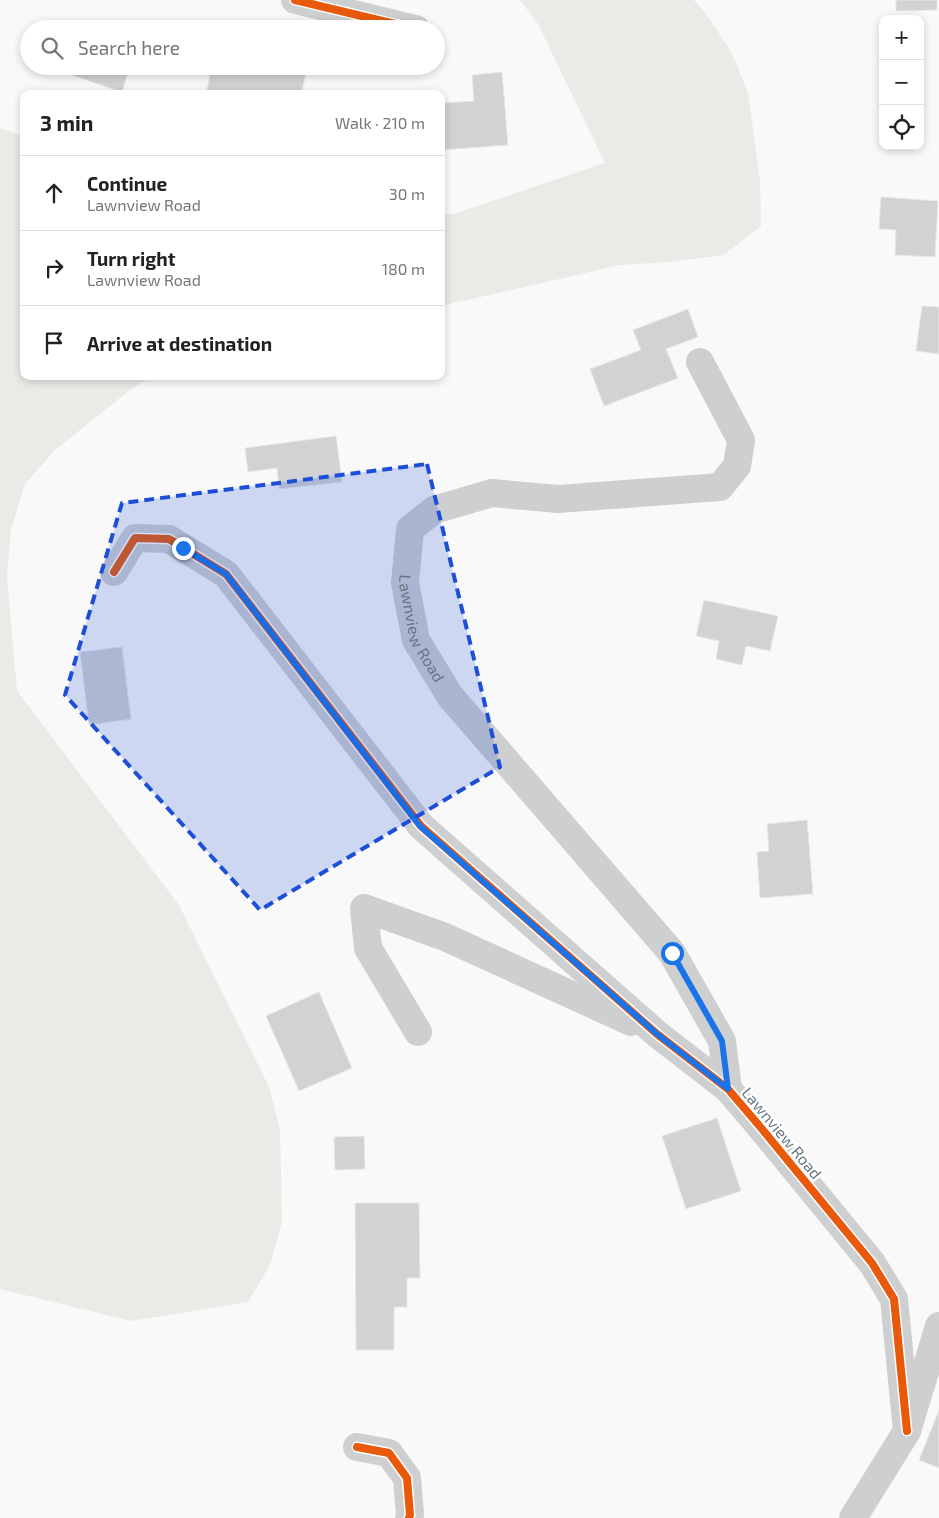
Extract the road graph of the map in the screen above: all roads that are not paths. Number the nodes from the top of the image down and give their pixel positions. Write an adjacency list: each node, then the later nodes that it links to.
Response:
1 (295, 0): 2 (street)
2 (378, 20)
3 (700, 362): 7 (street, Lawnview Road)
4 (114, 572): 6 (street, Lawnview Road)
5 (418, 1032): 6 (street)
6 (657, 1034): 7 (street, Lawnview Road)
7 (728, 1089): 9 (street, Lawnview Road)
8 (939, 1326): 9 (street)
9 (907, 1431): 12 (street)
10 (357, 1447): 11 (street)
11 (409, 1518)
12 (853, 1518)

